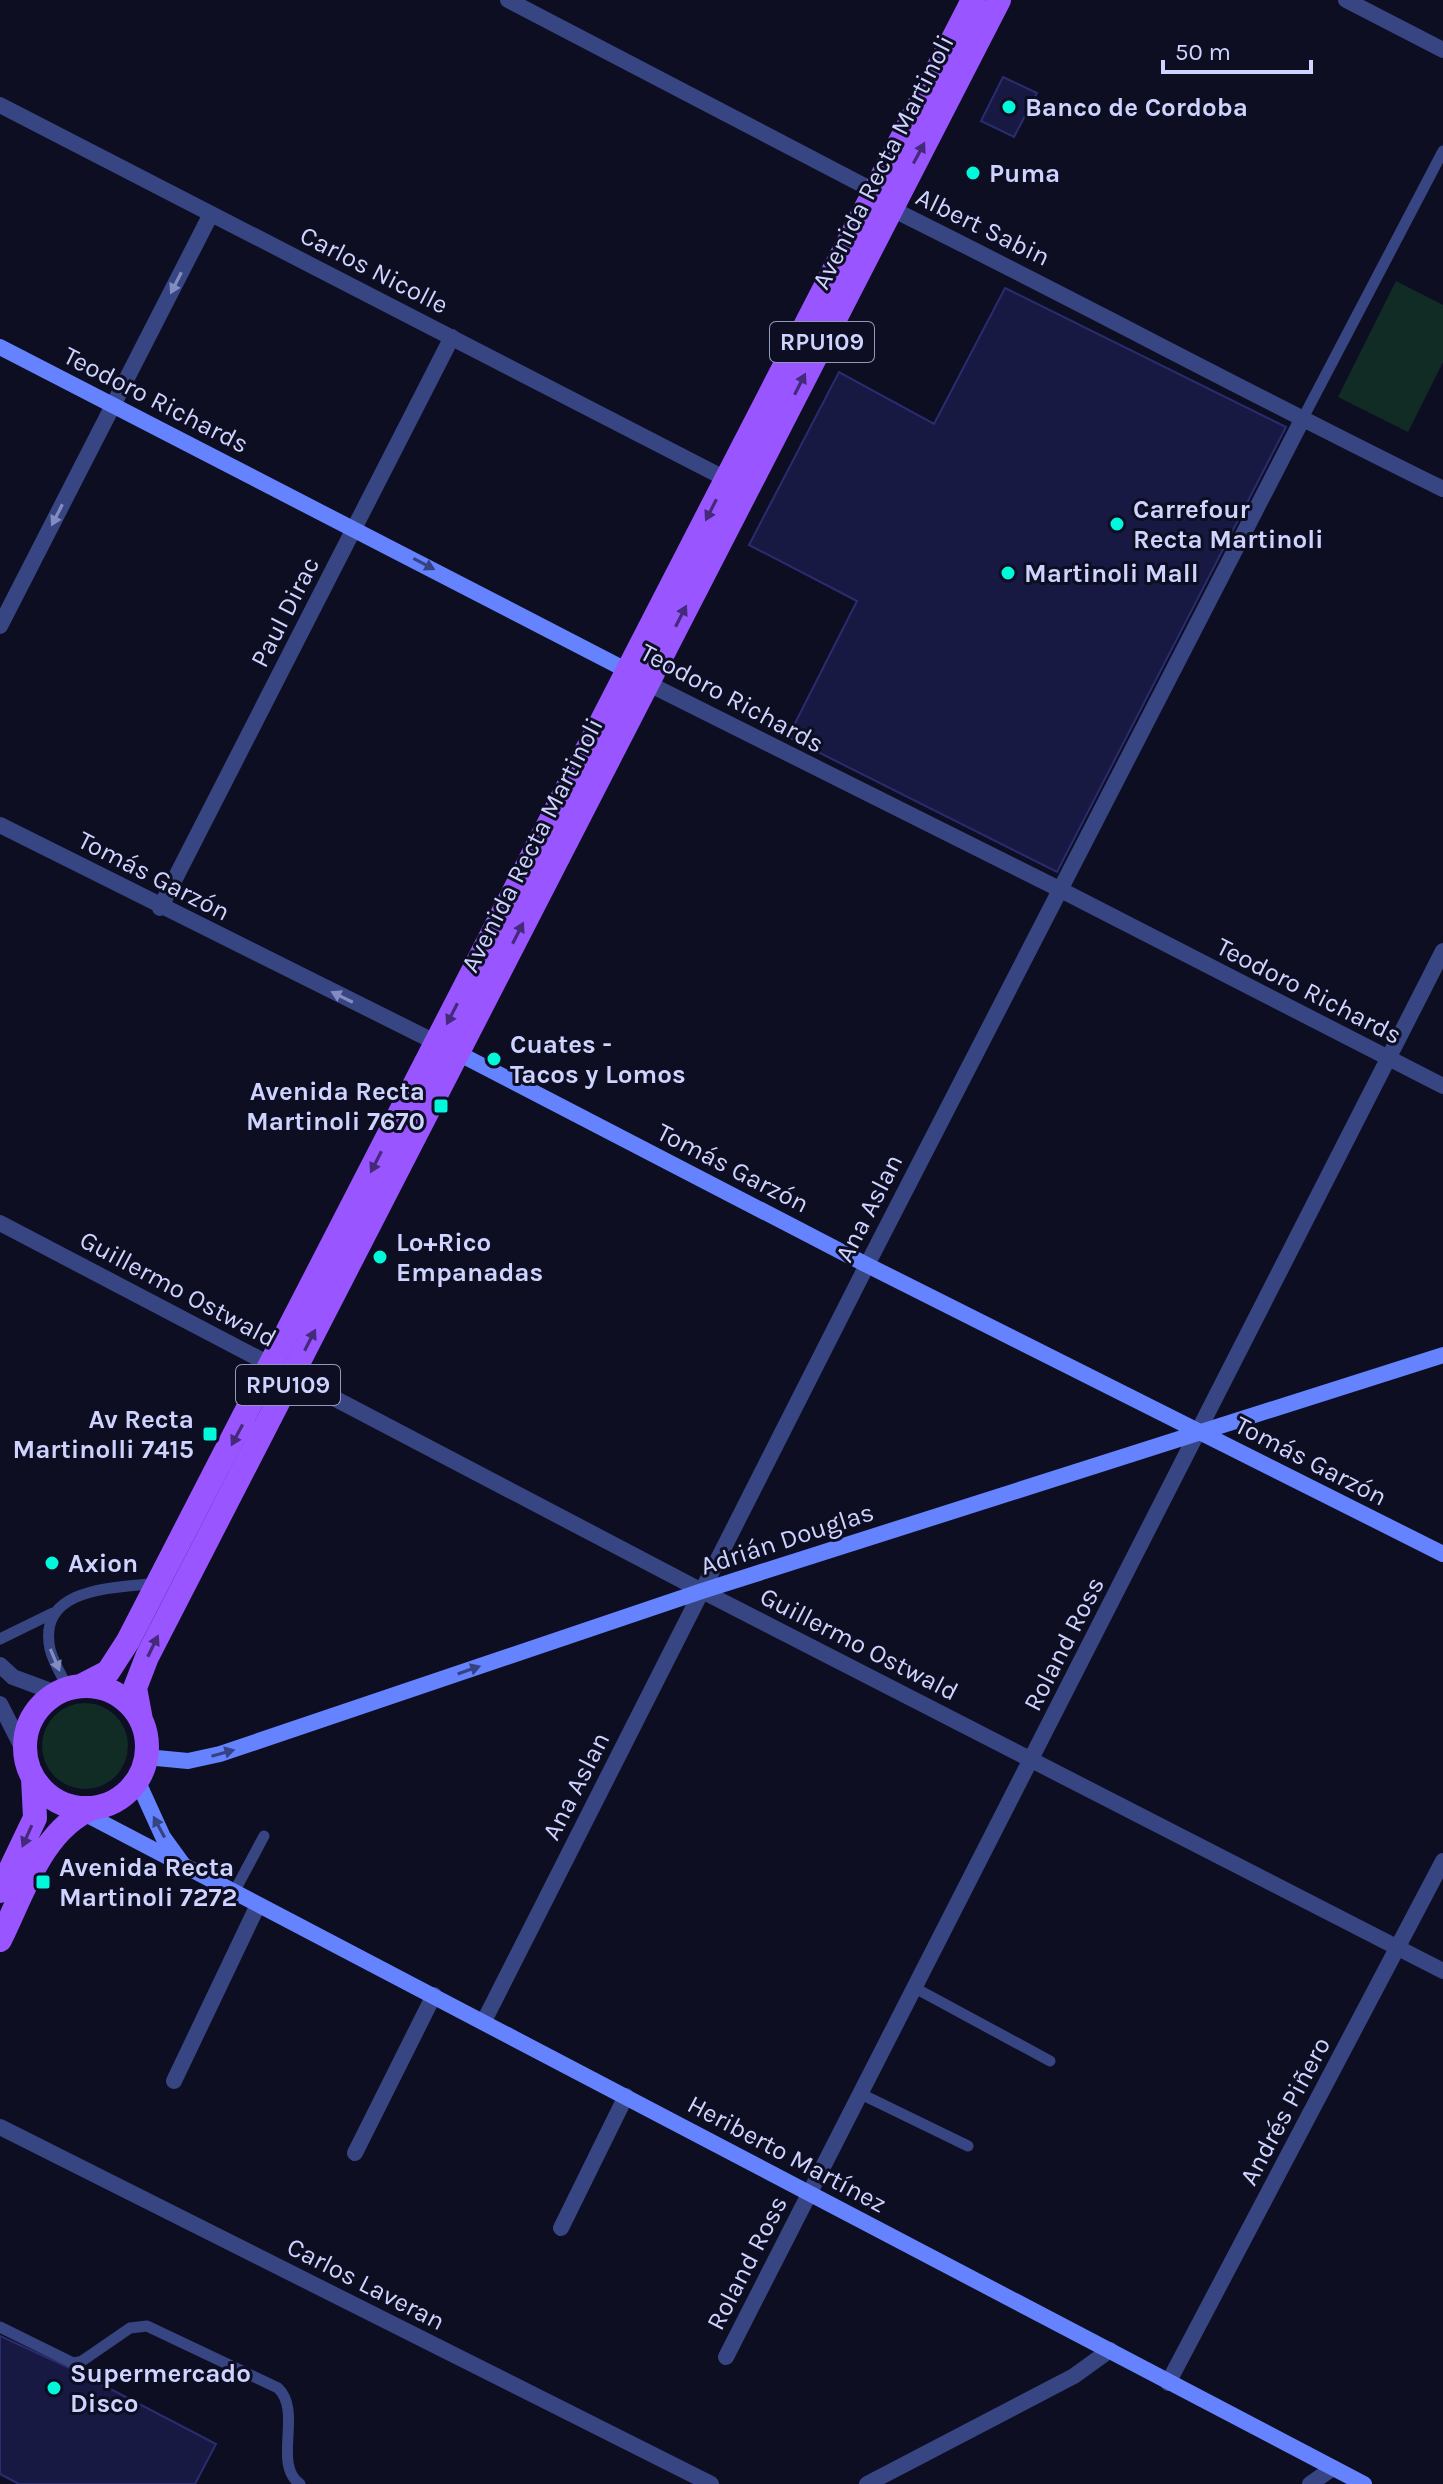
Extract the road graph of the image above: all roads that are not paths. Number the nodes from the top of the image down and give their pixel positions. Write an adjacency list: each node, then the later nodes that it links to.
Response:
1 (508, 0): 8 (street, Albert Sabin)
2 (973, 0): 8 (main road, Avenida Recta Martinoli / RPU109)
3 (999, 0): 8 (main road, Avenida Recta Martinoli / RPU109, one-way to 3)
4 (1346, 0): 5 (street)
5 (1443, 50)
6 (0, 105): 9 (street, Carlos Nicolle)
7 (1443, 151): 13 (lane)
8 (883, 200): 13 (street, Albert Sabin); 14 (main road, Avenida Recta Martinoli / RPU109); 18 (main road, Avenida Recta Martinoli / RPU109, one-way to 8)
9 (211, 214): 10 (street, Carlos Nicolle); 12 (street, one-way to 12)
10 (452, 337): 14 (street, Carlos Nicolle); 16 (street, Paul Dirac)
11 (0, 347): 12 (street, Teodoro Richards)
12 (114, 405): 16 (street, Teodoro Richards); 17 (street, one-way to 17)
13 (1302, 420): 15 (street, Albert Sabin); 20 (street, Ana Aslan)
14 (726, 479): 18 (main road, Avenida Recta Martinoli / RPU109, one-way to 18)
15 (1443, 489)
16 (355, 527): 18 (street, Teodoro Richards, one-way to 18); 21 (street, Paul Dirac)
17 (0, 626)
18 (637, 678): 20 (street, Teodoro Richards); 23 (main road, Avenida Recta Martinoli / RPU109)
19 (0, 825): 21 (street, Tomás Garzón)
20 (1061, 890): 24 (street, Teodoro Richards); 27 (street, Ana Aslan)
21 (160, 908): 23 (street, Tomás Garzón, one-way to 21)
22 (1443, 951): 24 (street, Roland Ross)
23 (447, 1048): 27 (street, Tomás Garzón); 29 (main road, Avenida Recta Martinoli / RPU109)
24 (1388, 1058): 25 (street, Teodoro Richards); 30 (street, Roland Ross)
25 (1443, 1086)
26 (0, 1223): 29 (street, Guillermo Ostwald)
27 (867, 1265): 30 (street, Tomás Garzón); 33 (street, Ana Aslan)
28 (1443, 1355): 30 (street, Adrián Douglas)
29 (282, 1371): 32 (main road, Avenida Recta Martinoli / RPU109, one-way to 32); 33 (street, Guillermo Ostwald); 39 (main road, Avenida Recta Martinoli / RPU109, one-way to 29)
30 (1198, 1431): 31 (street, Tomás Garzón); 33 (street, Adrián Douglas); 42 (street, Roland Ross)
31 (1443, 1554)
32 (159, 1583): 34 (lane); 37 (main road, Avenida Recta Martinoli / RPU109)
33 (702, 1591): 41 (street, Adrián Douglas, one-way to 33); 42 (street, Guillermo Ostwald); 57 (street, Ana Aslan)
34 (53, 1613): 35 (lane); 37 (lane, one-way to 37)
35 (0, 1639)
36 (0, 1665): 37 (street)
37 (68, 1689): 39 (main road); 40 (main road, RPU109)
38 (0, 1704): 40 (street)
39 (141, 1720): 41 (main road, RPU109)
40 (25, 1753): 43 (main road)
41 (146, 1757): 44 (main road, RPU109)
42 (1033, 1758): 53 (street, Guillermo Ostwald); 55 (street, Roland Ross)
43 (33, 1778): 45 (main road); 49 (main road, one-way to 49)
44 (137, 1780): 45 (main road); 48 (street, Heriberto Martínez, one-way to 44)
45 (82, 1809): 48 (street, Heriberto Martínez); 52 (main road)
46 (264, 1836): 50 (lane)
47 (1443, 1861): 53 (street, Andrés Piñero)
48 (187, 1870): 50 (street, Heriberto Martínez)
49 (0, 1891)
50 (233, 1894): 51 (street, Heriberto Martínez)
51 (257, 1907): 56 (street, Heriberto Martínez); 59 (street)
52 (0, 1940)
53 (1398, 1948): 54 (street, Guillermo Ostwald); 70 (street, Andrés Piñero)
54 (1443, 1971)
55 (915, 1988): 58 (lane); 60 (street, Roland Ross)
56 (434, 1995): 57 (street, Heriberto Martínez); 64 (street)
57 (484, 2021): 61 (street, Heriberto Martínez)
58 (1050, 2061)
59 (174, 2081)
60 (861, 2094): 63 (lane); 65 (street, Roland Ross)
61 (626, 2096): 65 (street, Heriberto Martínez); 66 (street)
62 (0, 2127): 73 (street, Carlos Laveran)
63 (968, 2146)
64 (355, 2153)
65 (810, 2194): 68 (street, Heriberto Martínez); 69 (street, Roland Ross)
66 (561, 2228)
67 (0, 2327): 72 (lane)
68 (1110, 2350): 70 (street, Heriberto Martínez); 74 (street)
69 (726, 2357)
70 (1168, 2383): 71 (street, Heriberto Martínez)
71 (1333, 2468): 75 (street); 76 (street, Heriberto Martínez)
72 (300, 2484)
73 (711, 2484)
74 (867, 2484)
75 (1310, 2484)
76 (1364, 2484)

